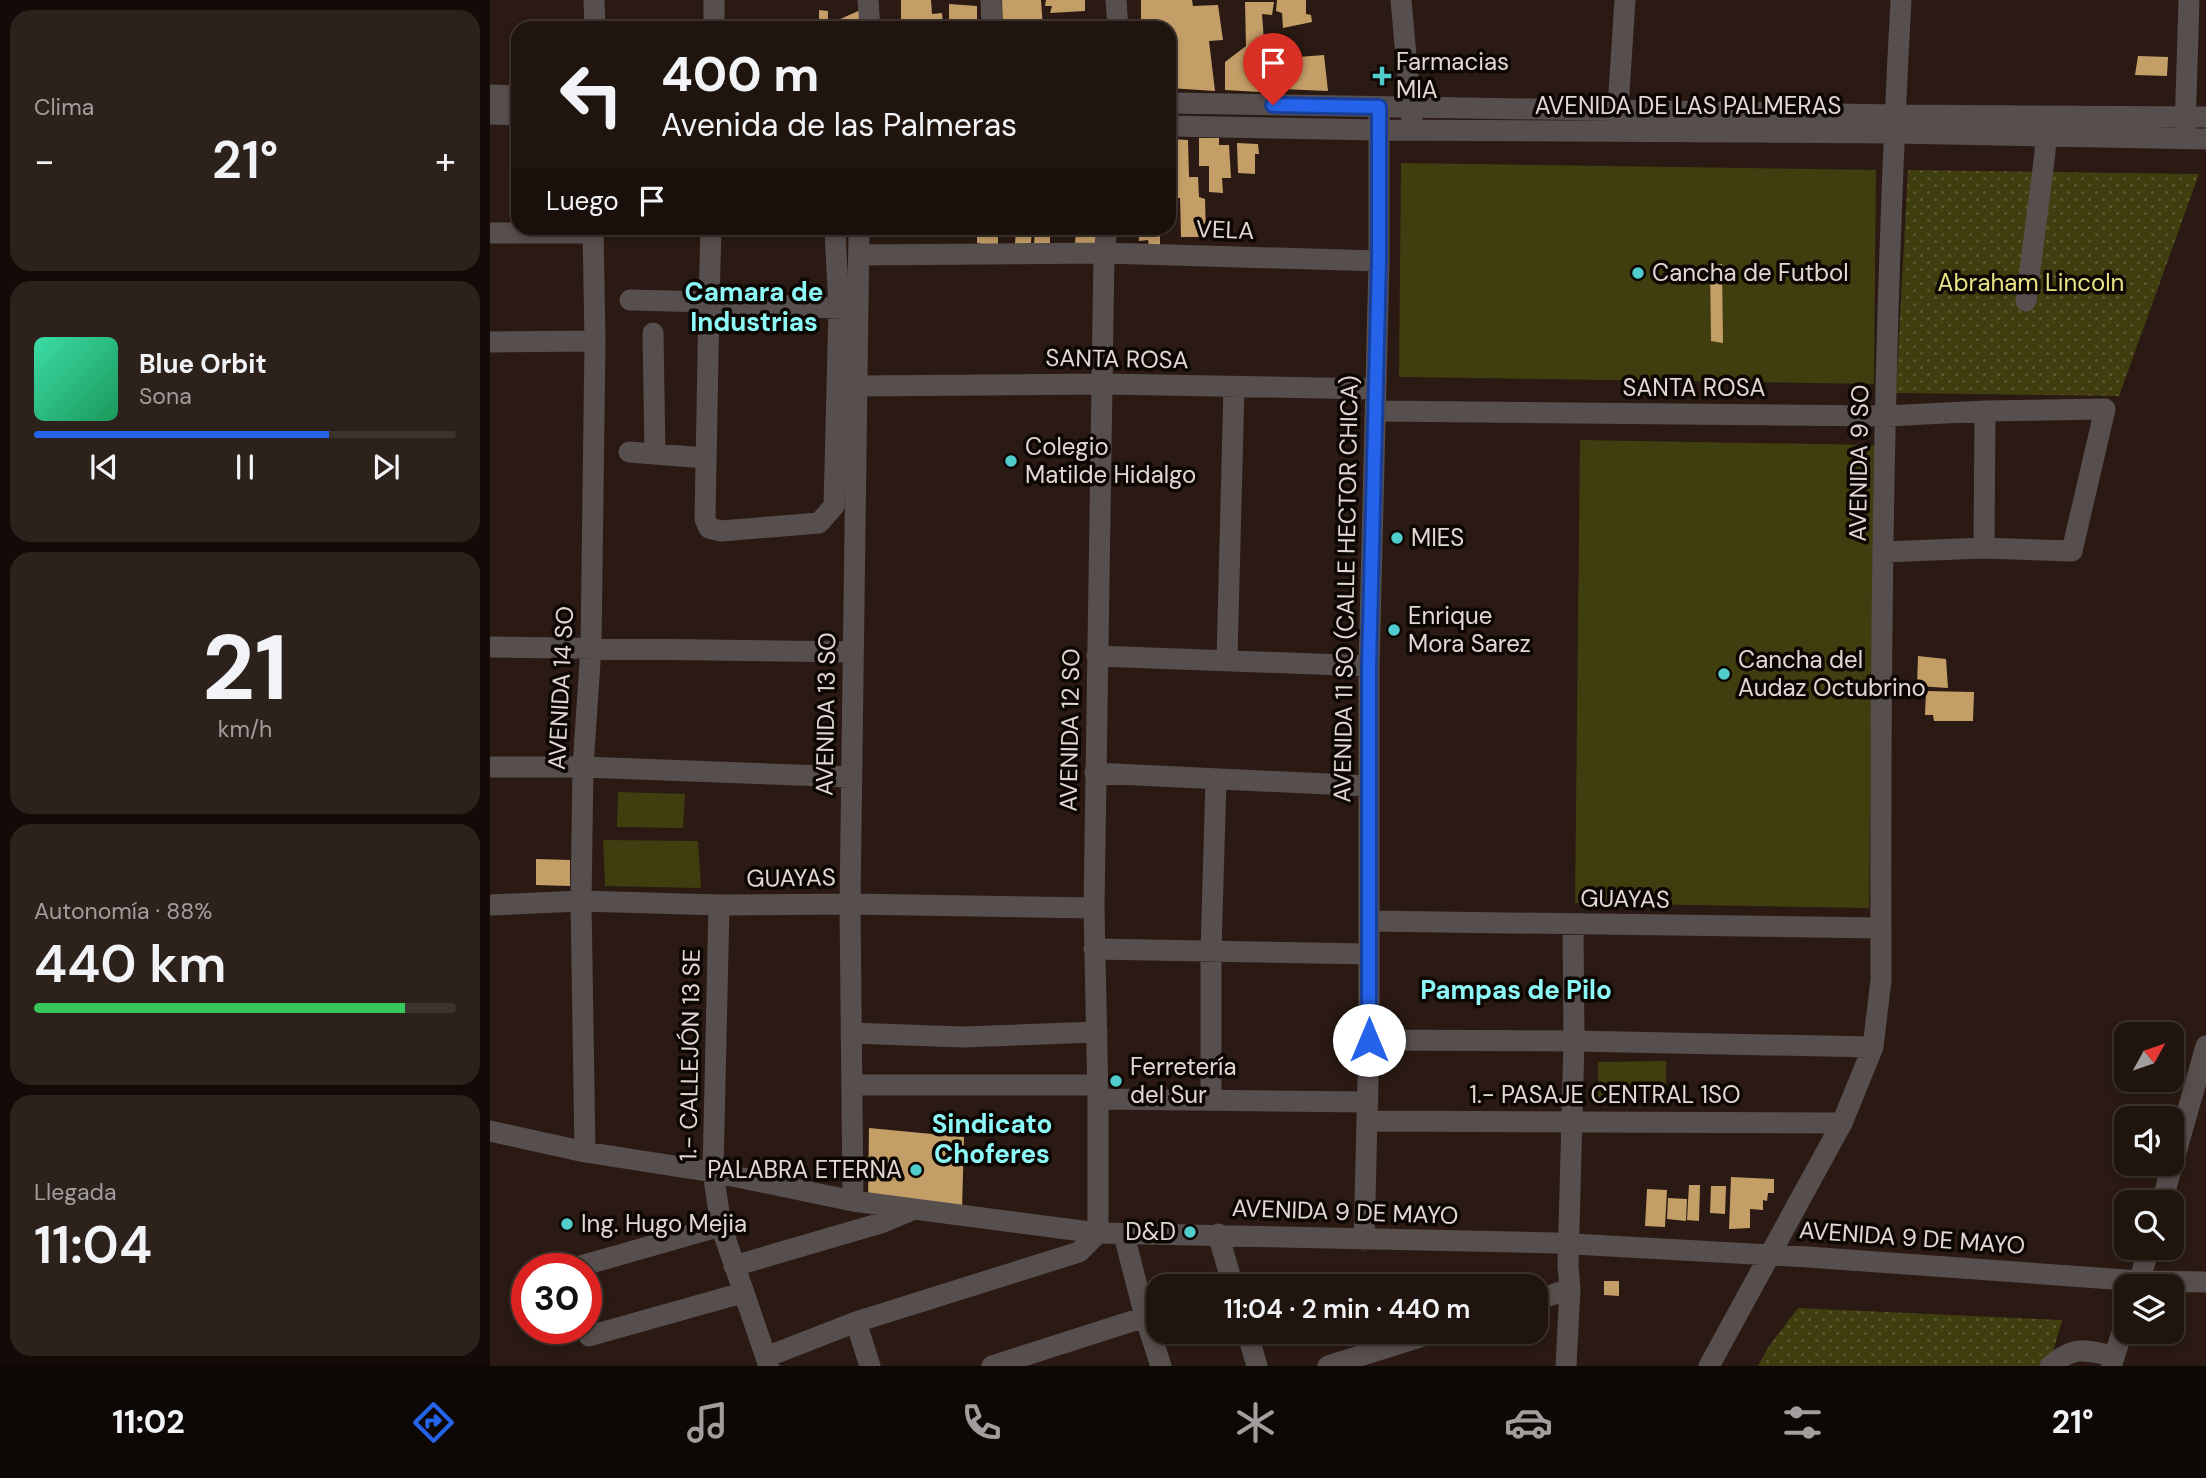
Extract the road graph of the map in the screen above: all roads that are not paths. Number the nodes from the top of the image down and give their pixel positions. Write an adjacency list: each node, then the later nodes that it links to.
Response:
1 (594, 0): 10 (street)
2 (714, 0): 11 (street)
3 (869, 0): 12 (street)
4 (991, 0): 13 (street)
5 (1116, 0): 14 (street)
6 (1401, 0): 19 (street)
7 (1625, 0): 23 (street)
8 (1901, 0): 24 (street, AVENIDA 9 SO)
9 (2189, 0): 22 (street)
10 (595, 21)
11 (714, 21)
12 (870, 21)
13 (992, 21)
14 (1118, 21)
15 (490, 95): 16 (street)
16 (511, 96)
17 (1176, 103): 18 (street, AVENIDA DE LAS PALMERAS)
18 (1379, 107): 19 (street, AVENIDA DE LAS PALMERAS); 27 (street, AVENIDA 11 SO (CALLE HECTOR CHICA))
19 (1410, 109): 23 (street, AVENIDA DE LAS PALMERAS); 28 (street)
20 (490, 114): 21 (street)
21 (511, 115)
22 (2196, 117): 26 (street, AVENIDA DE LAS PALMERAS); 29 (street)
23 (1617, 121): 24 (street, AVENIDA DE LAS PALMERAS); 28 (street, AVENIDA DE LAS PALMERAS)
24 (1895, 124): 26 (street, AVENIDA DE LAS PALMERAS); 53 (street, AVENIDA 9 SO)
25 (1176, 126): 27 (street, AVENIDA DE LAS PALMERAS)
26 (2046, 126): 29 (street, AVENIDA DE LAS PALMERAS); 41 (street)
27 (1378, 130): 28 (street, AVENIDA DE LAS PALMERAS); 39 (street, AVENIDA 11 SO (CALLE HECTOR CHICA))
28 (1413, 131)
29 (2195, 139)
30 (511, 232): 31 (street)
31 (490, 233)
32 (592, 235): 45 (street, AVENIDA 14 SO)
33 (711, 235): 42 (street)
34 (836, 235): 43 (street)
35 (859, 235): 38 (street, AVENIDA 13 SO)
36 (1107, 235): 37 (street, AVENIDA 12 SO)
37 (1104, 253): 38 (street, VELA); 39 (street, VELA); 47 (street, AVENIDA 12 SO)
38 (860, 255): 43 (street, AVENIDA 13 SO)
39 (1379, 261): 50 (street, AVENIDA 11 SO (CALLE HECTOR CHICA))
40 (629, 300): 42 (street)
41 (2026, 301)
42 (709, 302): 43 (street); 56 (street)
43 (849, 309): 48 (street, AVENIDA 13 SO); 56 (street)
44 (653, 333): 55 (street)
45 (595, 341): 46 (street); 60 (street, AVENIDA 14 SO)
46 (490, 342)
47 (1103, 384): 48 (street, SANTA ROSA); 49 (street, SANTA ROSA); 62 (street, AVENIDA 12 SO)
48 (857, 386): 61 (street, AVENIDA 13 SO)
49 (1234, 387): 50 (street, SANTA ROSA); 63 (street)
50 (1376, 389): 51 (street, AVENIDA 11 SO (CALLE HECTOR CHICA))
51 (1376, 411): 53 (street, SANTA ROSA); 64 (street, AVENIDA 11 SO (CALLE HECTOR CHICA))
52 (1985, 411): 53 (street, SANTA ROSA); 57 (street); 57 (street, SANTA ROSA)
53 (1886, 416): 58 (street, AVENIDA 9 SO)
54 (629, 452): 55 (street)
55 (655, 454): 56 (street)
56 (706, 458)
57 (1984, 548): 58 (street)
58 (1883, 552): 78 (street, AVENIDA 9 SO)
59 (490, 647): 60 (street)
60 (591, 647): 61 (street); 66 (street, AVENIDA 14 SO)
61 (853, 652): 68 (street, AVENIDA 13 SO)
62 (1097, 656): 63 (street); 67 (street, AVENIDA 12 SO)
63 (1227, 659): 64 (street)
64 (1369, 666): 70 (street, AVENIDA 11 SO (CALLE HECTOR CHICA))
65 (490, 767): 66 (street)
66 (583, 767): 68 (street); 71 (street, AVENIDA 14 SO)
67 (1095, 773): 69 (street); 75 (street, AVENIDA 12 SO)
68 (852, 778): 72 (street, AVENIDA 13 SO)
69 (1216, 779): 70 (street); 80 (street)
70 (1369, 786): 76 (street, AVENIDA 11 SO (CALLE HECTOR CHICA))
71 (581, 901): 73 (street, GUAYAS); 74 (street, GUAYAS); 95 (street, AVENIDA 14 SO)
72 (850, 904): 74 (street, GUAYAS); 75 (street, GUAYAS); 83 (street, AVENIDA 13 SO)
73 (490, 905)
74 (719, 905): 96 (street, 1.- CALLEJÓN 13 SE)
75 (1094, 908): 79 (street, AVENIDA 12 SO)
76 (1369, 921): 77 (street, GUAYAS); 81 (street, AVENIDA 11 SO (CALLE HECTOR CHICA))
77 (1573, 924): 78 (street, GUAYAS); 85 (street)
78 (1881, 928): 87 (street, AVENIDA 9 SO)
79 (1094, 948): 80 (street); 82 (street, AVENIDA 12 SO)
80 (1211, 951): 81 (street); 90 (street)
81 (1369, 954): 84 (street, AVENIDA 11 SO (CALLE HECTOR CHICA))
82 (1097, 1032): 83 (street); 89 (street, AVENIDA 12 SO)
83 (850, 1033): 88 (street, AVENIDA 13 SO)
84 (1369, 1040): 85 (street); 91 (street, AVENIDA 11 SO (CALLE HECTOR CHICA))
85 (1574, 1041): 87 (street); 92 (street)
86 (2206, 1046): 97 (street)
87 (1873, 1047): 93 (street, AVENIDA 9 SO)
88 (852, 1085): 89 (street, 1.- PASAJE CENTRAL 1SO); 98 (street, AVENIDA 13 SO)
89 (1098, 1092): 90 (street, 1.- PASAJE CENTRAL 1SO); 101 (street, AVENIDA 12 SO)
90 (1211, 1100): 91 (street, 1.- PASAJE CENTRAL 1SO)
91 (1368, 1112): 92 (street, 1.- PASAJE CENTRAL 1SO); 104 (street, AVENIDA 11 SO (CALLE HECTOR CHICA))
92 (1571, 1121): 93 (street, 1.- PASAJE CENTRAL 1SO); 105 (street)
93 (1842, 1123): 106 (street, AVENIDA 9 SO)
94 (490, 1131): 95 (street, AVENIDA 9 DE MAYO)
95 (585, 1152): 96 (street, AVENIDA 9 DE MAYO)
96 (713, 1172): 98 (street, AVENIDA 9 DE MAYO); 100 (street, 1.- CALLEJÓN 13 SE)
97 (2165, 1190)
98 (853, 1201): 99 (street, AVENIDA 9 DE MAYO)
99 (915, 1209): 101 (street, AVENIDA 9 DE MAYO); 108 (street)
100 (721, 1226): 107 (street); 108 (street, 1.- CALLEJÓN 13 SE)
101 (1098, 1233): 103 (street, AVENIDA 9 DE MAYO); 117 (street)
102 (1218, 1234): 103 (street, AVENIDA 9 DE MAYO); 104 (street, AVENIDA 9 DE MAYO); 109 (street)
103 (1124, 1235): 116 (street)
104 (1364, 1240): 105 (street, AVENIDA 9 DE MAYO)
105 (1569, 1243): 106 (street, AVENIDA 9 DE MAYO); 113 (street)
106 (1771, 1255): 110 (street, AVENIDA 9 DE MAYO); 130 (street, AVENIDA 9 SO)
107 (602, 1260)
108 (734, 1266): 114 (street, 1.- CALLEJÓN 13 SE)
109 (1230, 1274)
110 (2114, 1282)
111 (2206, 1282): 112 (street, AVENIDA 9 DE MAYO)
112 (2184, 1283)
113 (1570, 1289): 115 (street); 129 (street)
114 (742, 1293): 118 (street); 122 (street, 1.- CALLEJÓN 13 SE)
115 (1548, 1296)
116 (1145, 1317): 125 (street); 126 (street)
117 (856, 1322): 122 (street); 124 (street)
118 (602, 1332)
119 (1251, 1344): 127 (street)
120 (1398, 1344): 128 (street)
121 (2119, 1344): 123 (street)
122 (767, 1361)
123 (2113, 1361): 131 (street)
124 (870, 1366)
125 (992, 1366)
126 (1161, 1366)
127 (1257, 1366)
128 (1328, 1366)
129 (1566, 1366)
130 (1709, 1366)
131 (2050, 1366)

